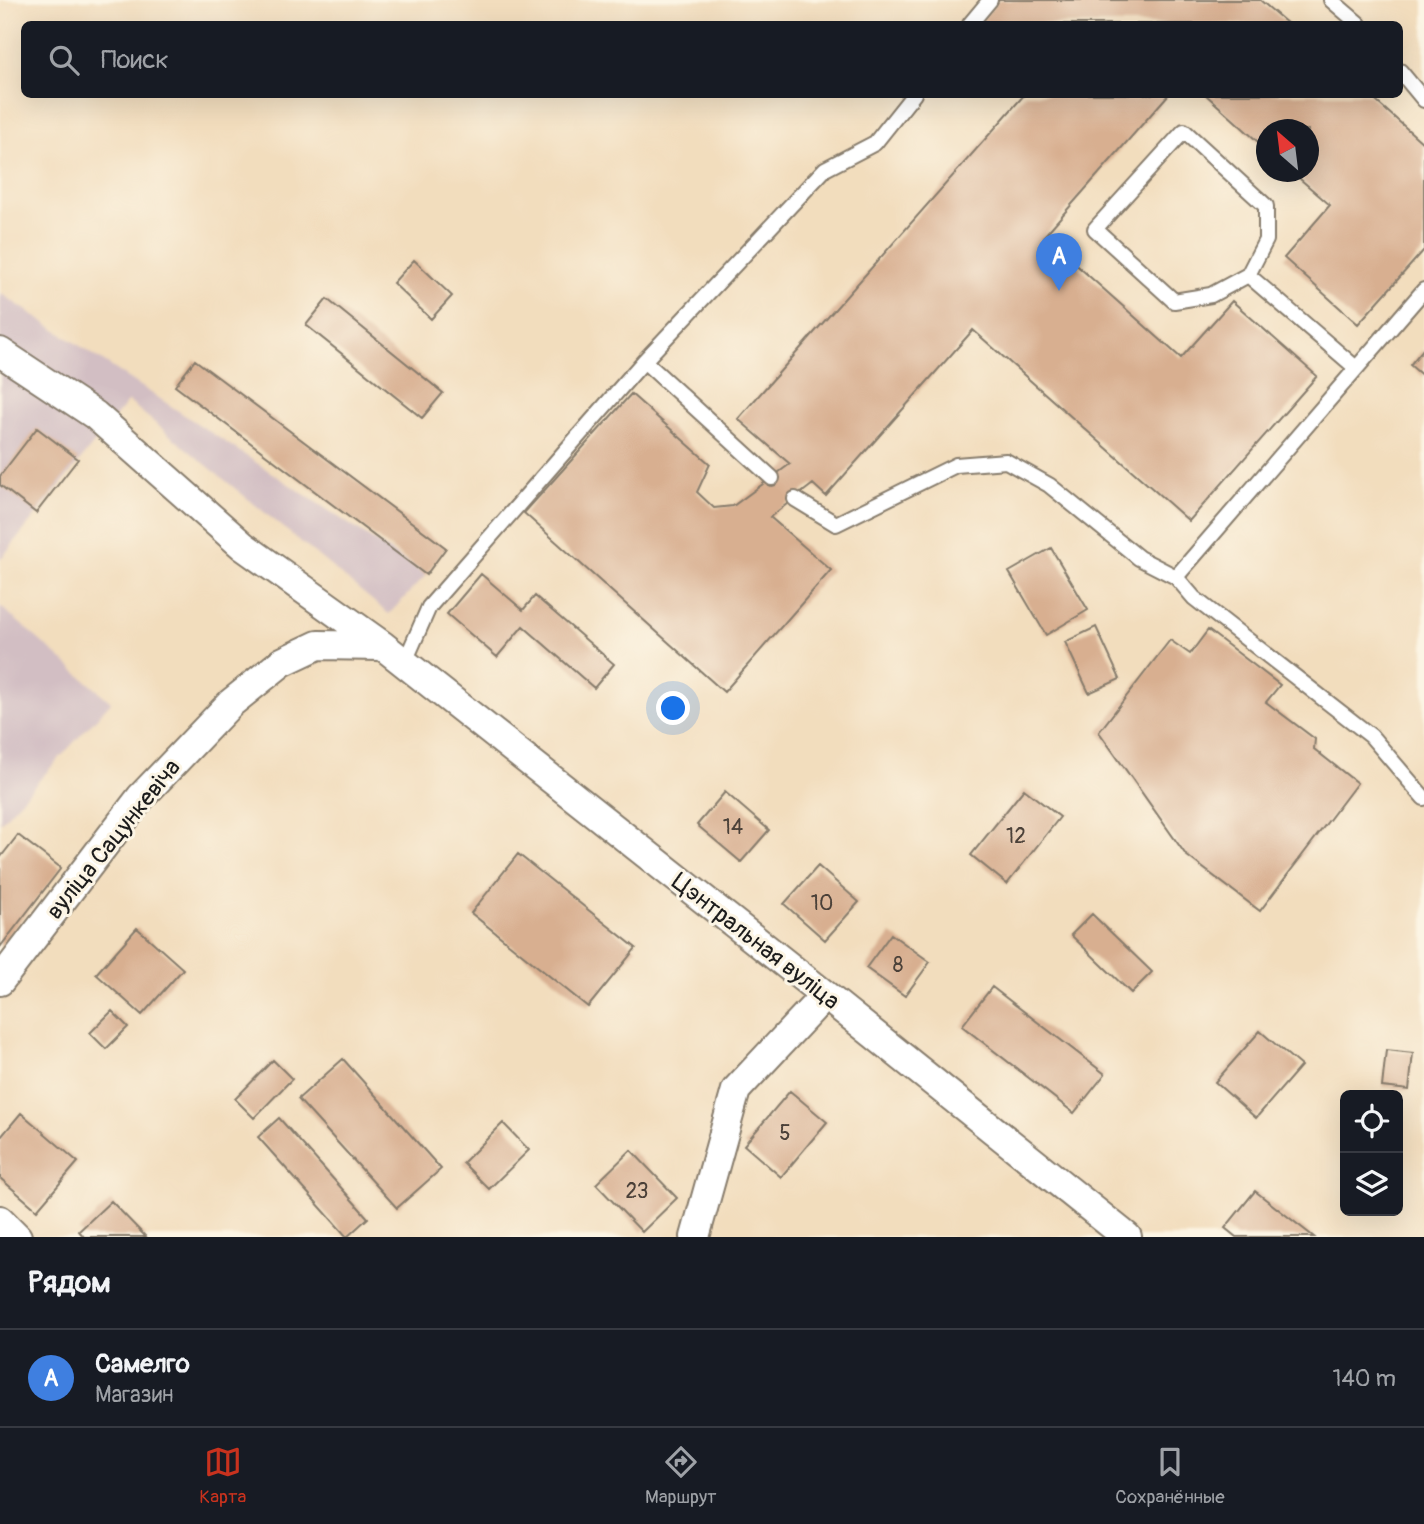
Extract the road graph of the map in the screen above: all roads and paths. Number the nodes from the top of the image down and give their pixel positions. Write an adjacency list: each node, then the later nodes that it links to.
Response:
1 (990, 0): 3 (lane)
2 (1331, 0): 4 (lane)
3 (972, 21)
4 (1356, 21)
5 (1403, 76): 7 (lane)
6 (911, 98): 11 (lane)
7 (1424, 100)
8 (1248, 275): 8 (lane); 12 (lane)
9 (1424, 290): 12 (lane)
10 (2, 357): 16 (street, Цэнтральная вуліца)
11 (644, 361): 13 (lane); 17 (lane)
12 (1356, 368): 15 (lane)
13 (772, 478)
14 (795, 499): 15 (lane)
15 (1175, 577): 18 (lane)
16 (383, 646): 17 (street, Цэнтральная вуліца); 19 (street, вуліца Сацункевіча)
17 (404, 664): 20 (street, Цэнтральная вуліца)
18 (1424, 797)
19 (0, 981)
20 (825, 995): 23 (street); 24 (street, Цэнтральная вуліца)
21 (0, 1220): 22 (street)
22 (18, 1237)
23 (695, 1237)
24 (1127, 1237)

